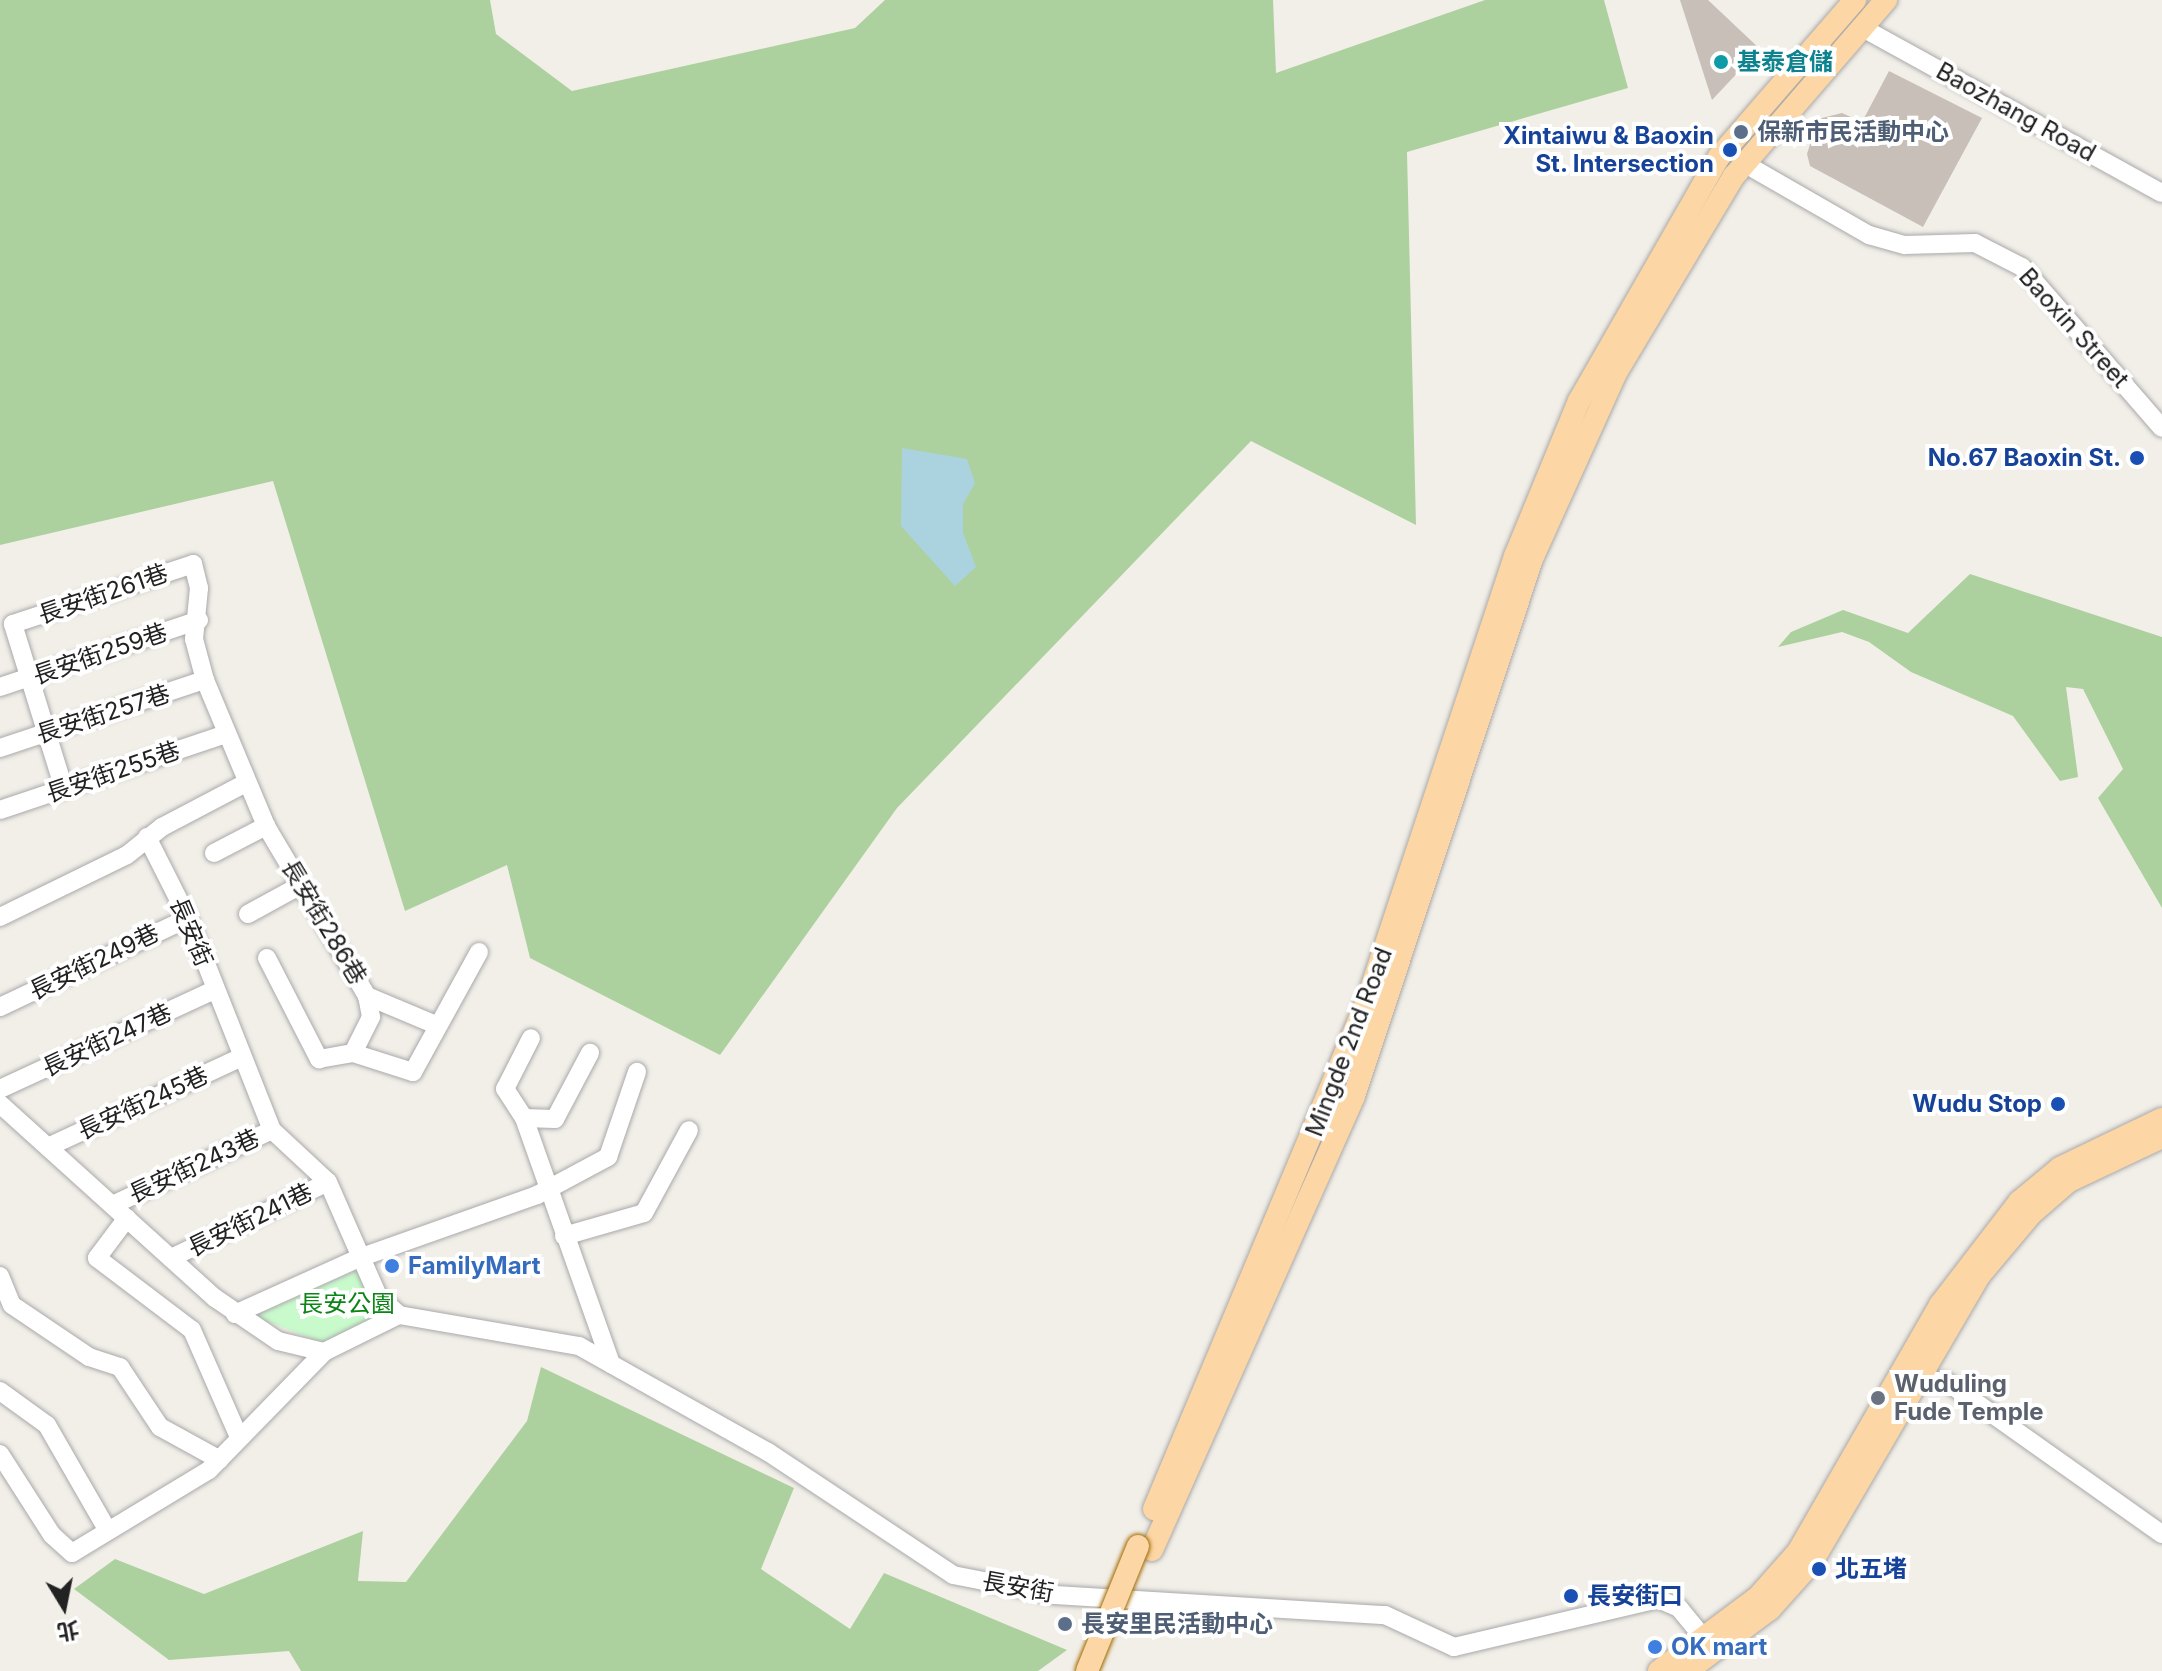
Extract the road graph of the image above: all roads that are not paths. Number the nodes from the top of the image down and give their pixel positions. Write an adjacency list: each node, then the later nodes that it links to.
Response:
1 (1855, 0): 6 (main road)
2 (1886, 0): 6 (main road)
3 (1870, 32): 5 (street, Baozhang Road)
4 (1754, 169): 7 (street, Baoxin Street)
5 (2162, 193)
6 (1590, 404): 64 (main road, Mingde 2nd Road)
7 (2162, 428)
8 (199, 620): 9 (street, 長安街259巷); 9 (street, 長安街261巷); 10 (street)
9 (31, 679): 11 (street, 長安街259巷); 12 (street)
10 (205, 680): 12 (street, 長安街257巷); 13 (street)
11 (0, 687)
12 (45, 733): 14 (street, 長安街257巷); 16 (street)
13 (226, 734): 15 (street); 16 (street, 長安街255巷)
14 (0, 748)
15 (244, 784): 18 (street, 長安街286巷); 19 (street)
16 (64, 789): 17 (street, 長安街255巷)
17 (0, 810)
18 (266, 826): 20 (street); 21 (street, 長安街286巷)
19 (147, 837): 23 (street); 24 (street, 長安街)
20 (214, 853)
21 (301, 885): 22 (street); 28 (street, 長安街286巷)
22 (248, 914)
23 (0, 917)
24 (188, 918): 27 (street, 長安街); 29 (street, 長安街249巷)
25 (479, 952): 30 (street)
26 (267, 958): 32 (street)
27 (214, 990): 34 (street, 長安街); 36 (street, 長安街247巷)
28 (367, 996): 30 (street, 長安街286巷); 32 (street)
29 (0, 1007)
30 (436, 1025): 32 (street)
31 (531, 1038): 38 (street)
32 (353, 1053)
33 (590, 1053): 38 (street)
34 (238, 1059): 40 (street, 長安街); 43 (street, 長安街245巷)
35 (637, 1072): 45 (street)
36 (0, 1089)
37 (0, 1104): 43 (street)
38 (524, 1118): 45 (street)
39 (2162, 1119): 53 (main road)
40 (272, 1130): 44 (street, 長安街); 46 (street, 長安街243巷)
41 (689, 1130): 47 (street)
42 (2162, 1137): 53 (main road)
43 (48, 1147): 46 (street)
44 (328, 1182): 48 (street, 長安街241巷); 49 (street, 長安街)
45 (546, 1190): 47 (street); 49 (street)
46 (122, 1211): 48 (street); 59 (street)
47 (564, 1236): 55 (street)
48 (171, 1258): 51 (street)
49 (359, 1258): 51 (street); 52 (street, 長安街)
50 (0, 1276): 61 (street)
51 (235, 1314): 54 (street)
52 (399, 1315): 54 (street); 55 (street, 長安街)
53 (1930, 1343): 56 (main road); 57 (street)
54 (324, 1352): 59 (street)
55 (611, 1364): 65 (street, 長安街)
56 (1912, 1379): 57 (street); 65 (main road)
57 (1947, 1382): 63 (street)
58 (0, 1391): 62 (street)
59 (239, 1437): 61 (street)
60 (0, 1454): 62 (street)
61 (220, 1460): 62 (street)
62 (108, 1531)
63 (2162, 1534)
64 (1145, 1548): 67 (main road, Mingde 2nd Road, bridge); 68 (main road, Mingde 2nd Road)
65 (1710, 1646): 66 (main road)
66 (1687, 1665): 69 (main road)
67 (1087, 1671)
68 (1104, 1671)
69 (1659, 1671)

